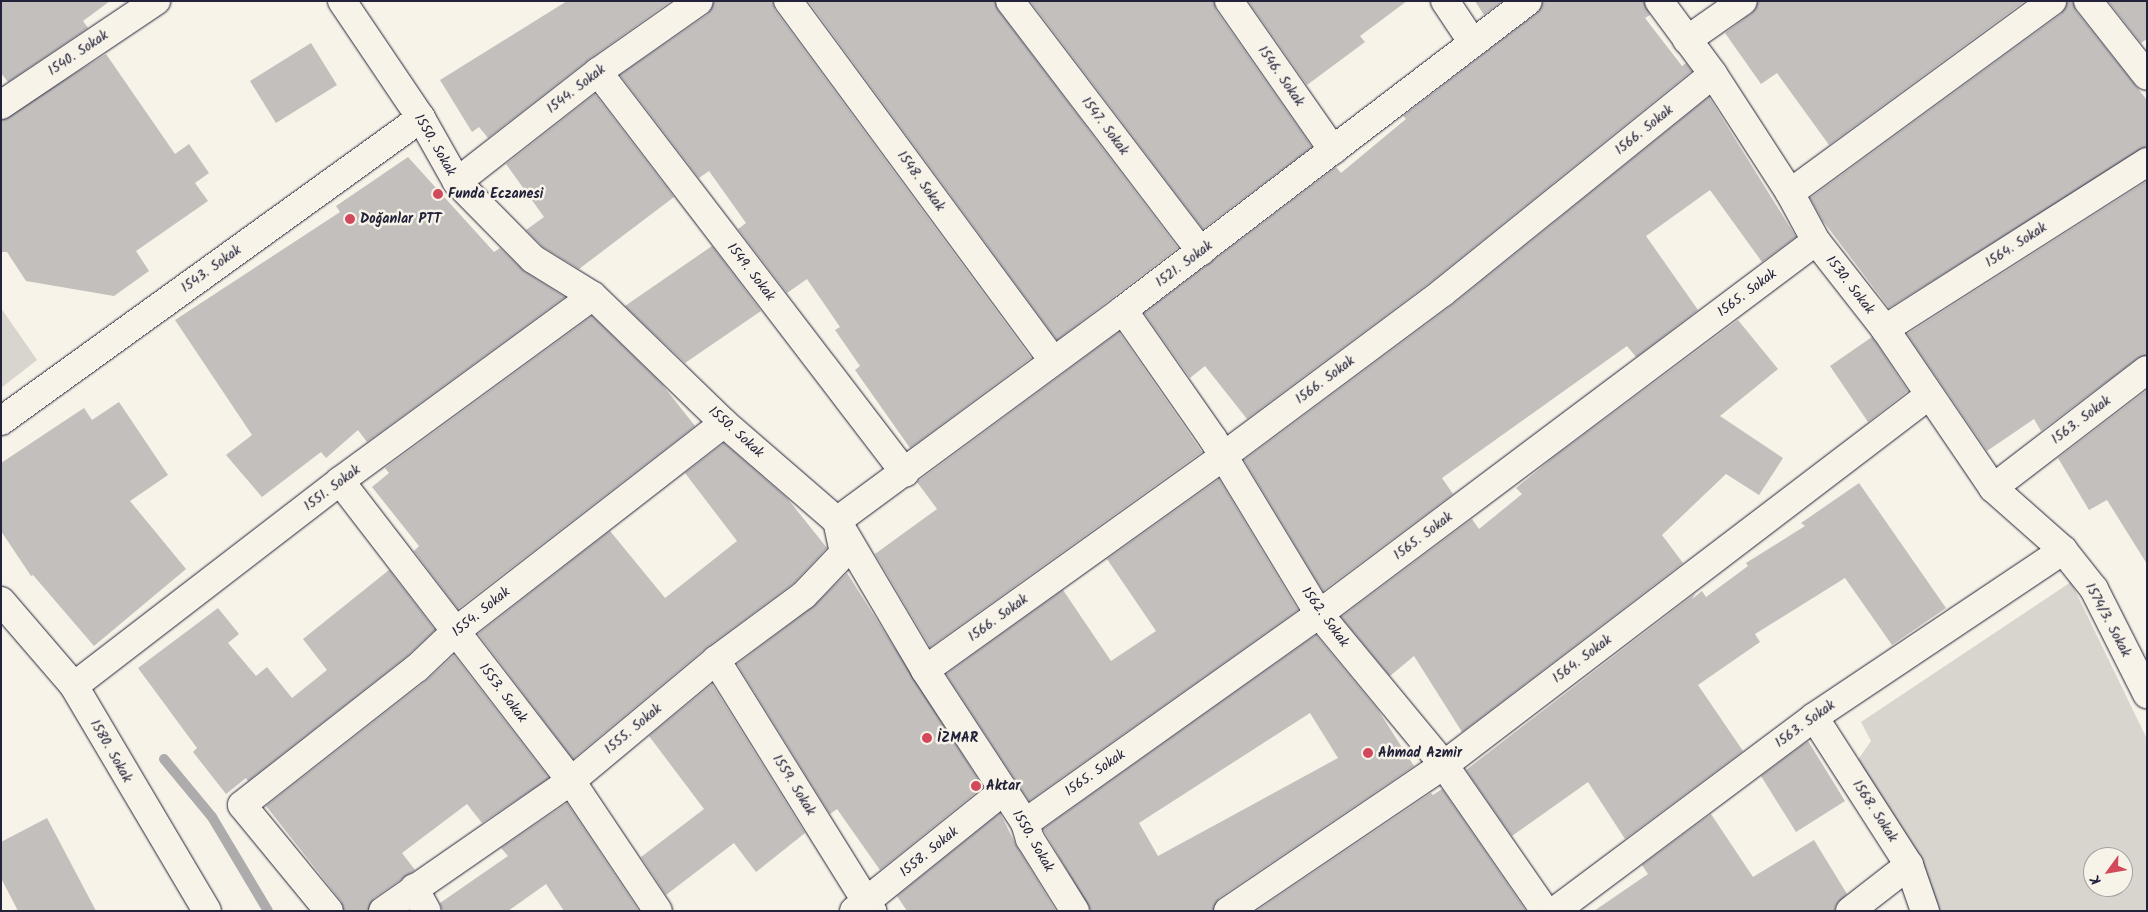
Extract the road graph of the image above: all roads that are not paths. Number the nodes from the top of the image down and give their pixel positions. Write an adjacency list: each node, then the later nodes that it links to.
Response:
1 (156, 1): 18 (street, 1540. Sokak)
2 (342, 1): 19 (street, 1550. Sokak)
3 (699, 1): 15 (street, 1544. Sokak)
4 (788, 1): 29 (street, 1548. Sokak)
5 (1010, 1): 25 (street, 1547. Sokak)
6 (1229, 1): 20 (street, 1546. Sokak)
7 (1446, 1): 14 (street)
8 (1528, 1): 14 (street, 1521. Sokak)
9 (1660, 1): 13 (street, 1530. Sokak)
10 (1743, 1): 13 (street)
11 (2052, 1): 23 (street)
12 (2088, 1): 17 (street)
13 (1687, 40): 16 (street, 1530. Sokak)
14 (1473, 43): 20 (street, 1521. Sokak)
15 (598, 72): 22 (street, 1544. Sokak); 35 (street, 1549. Sokak)
16 (1713, 74): 23 (street, 1530. Sokak); 34 (street, 1566. Sokak)
17 (2147, 76)
18 (1, 105)
19 (421, 118): 22 (street, 1550. Sokak); 32 (street, 1543. Sokak)
20 (1333, 150): 25 (street, 1521. Sokak)
21 (2147, 162): 28 (street, 1564. Sokak)
22 (457, 182): 26 (street, 1550. Sokak)
23 (1790, 193): 24 (street, 1530. Sokak)
24 (1816, 241): 28 (street, 1530. Sokak); 41 (street, 1565. Sokak)
25 (1201, 252): 27 (street, 1521. Sokak)
26 (593, 296): 33 (street, 1550. Sokak); 36 (street, 1551. Sokak)
27 (1123, 310): 29 (street, 1521. Sokak); 34 (street, 1562. Sokak)
28 (1885, 329): 31 (street, 1530. Sokak)
29 (1053, 361): 35 (street, 1521. Sokak)
30 (2147, 370): 37 (street, 1563. Sokak)
31 (1928, 396): 37 (street, 1530. Sokak); 48 (street, 1564. Sokak)
32 (1, 421)
33 (724, 423): 38 (street, 1550. Sokak); 42 (street, 1554. Sokak)
34 (1222, 457): 41 (street, 1562. Sokak); 44 (street, 1566. Sokak)
35 (905, 472): 38 (street, 1521. Sokak)
36 (340, 481): 42 (street, 1553. Sokak); 45 (street, 1551. Sokak)
37 (1993, 488): 39 (street, 1530. Sokak)
38 (837, 521): 43 (street, 1555. Sokak); 44 (street, 1550. Sokak)
39 (2063, 550): 46 (street, 1574/3. Sokak); 47 (street, 1563. Sokak)
40 (1, 601): 45 (street, 1580. Sokak)
41 (1320, 614): 48 (street, 1562. Sokak); 51 (street, 1565. Sokak)
42 (456, 631): 49 (street, 1553. Sokak); 56 (street, 1554. Sokak)
43 (716, 660): 49 (street, 1555. Sokak); 54 (street, 1559. Sokak)
44 (926, 670): 50 (street, 1550. Sokak)
45 (74, 686): 55 (street, 1580. Sokak)
46 (2147, 694)
47 (1814, 716): 52 (street, 1568. Sokak); 62 (street, 1563. Sokak)
48 (1444, 765): 60 (street, 1564. Sokak); 61 (street, 1562. Sokak)
49 (571, 781): 53 (street, 1555. Sokak); 58 (street, 1553. Sokak)
50 (1003, 791): 51 (street, 1550. Sokak); 54 (street, 1558. Sokak)
51 (1025, 823): 59 (street, 1550. Sokak)
52 (1909, 865): 63 (street); 64 (street, 1568. Sokak)
53 (420, 900): 57 (street, 1555. Sokak)
54 (864, 908)
55 (208, 911)
56 (329, 911)
57 (383, 911)
58 (658, 911)
59 (1075, 911)
60 (1228, 911)
61 (1544, 911)
62 (1556, 911)
63 (1850, 911)
64 (1925, 911)

